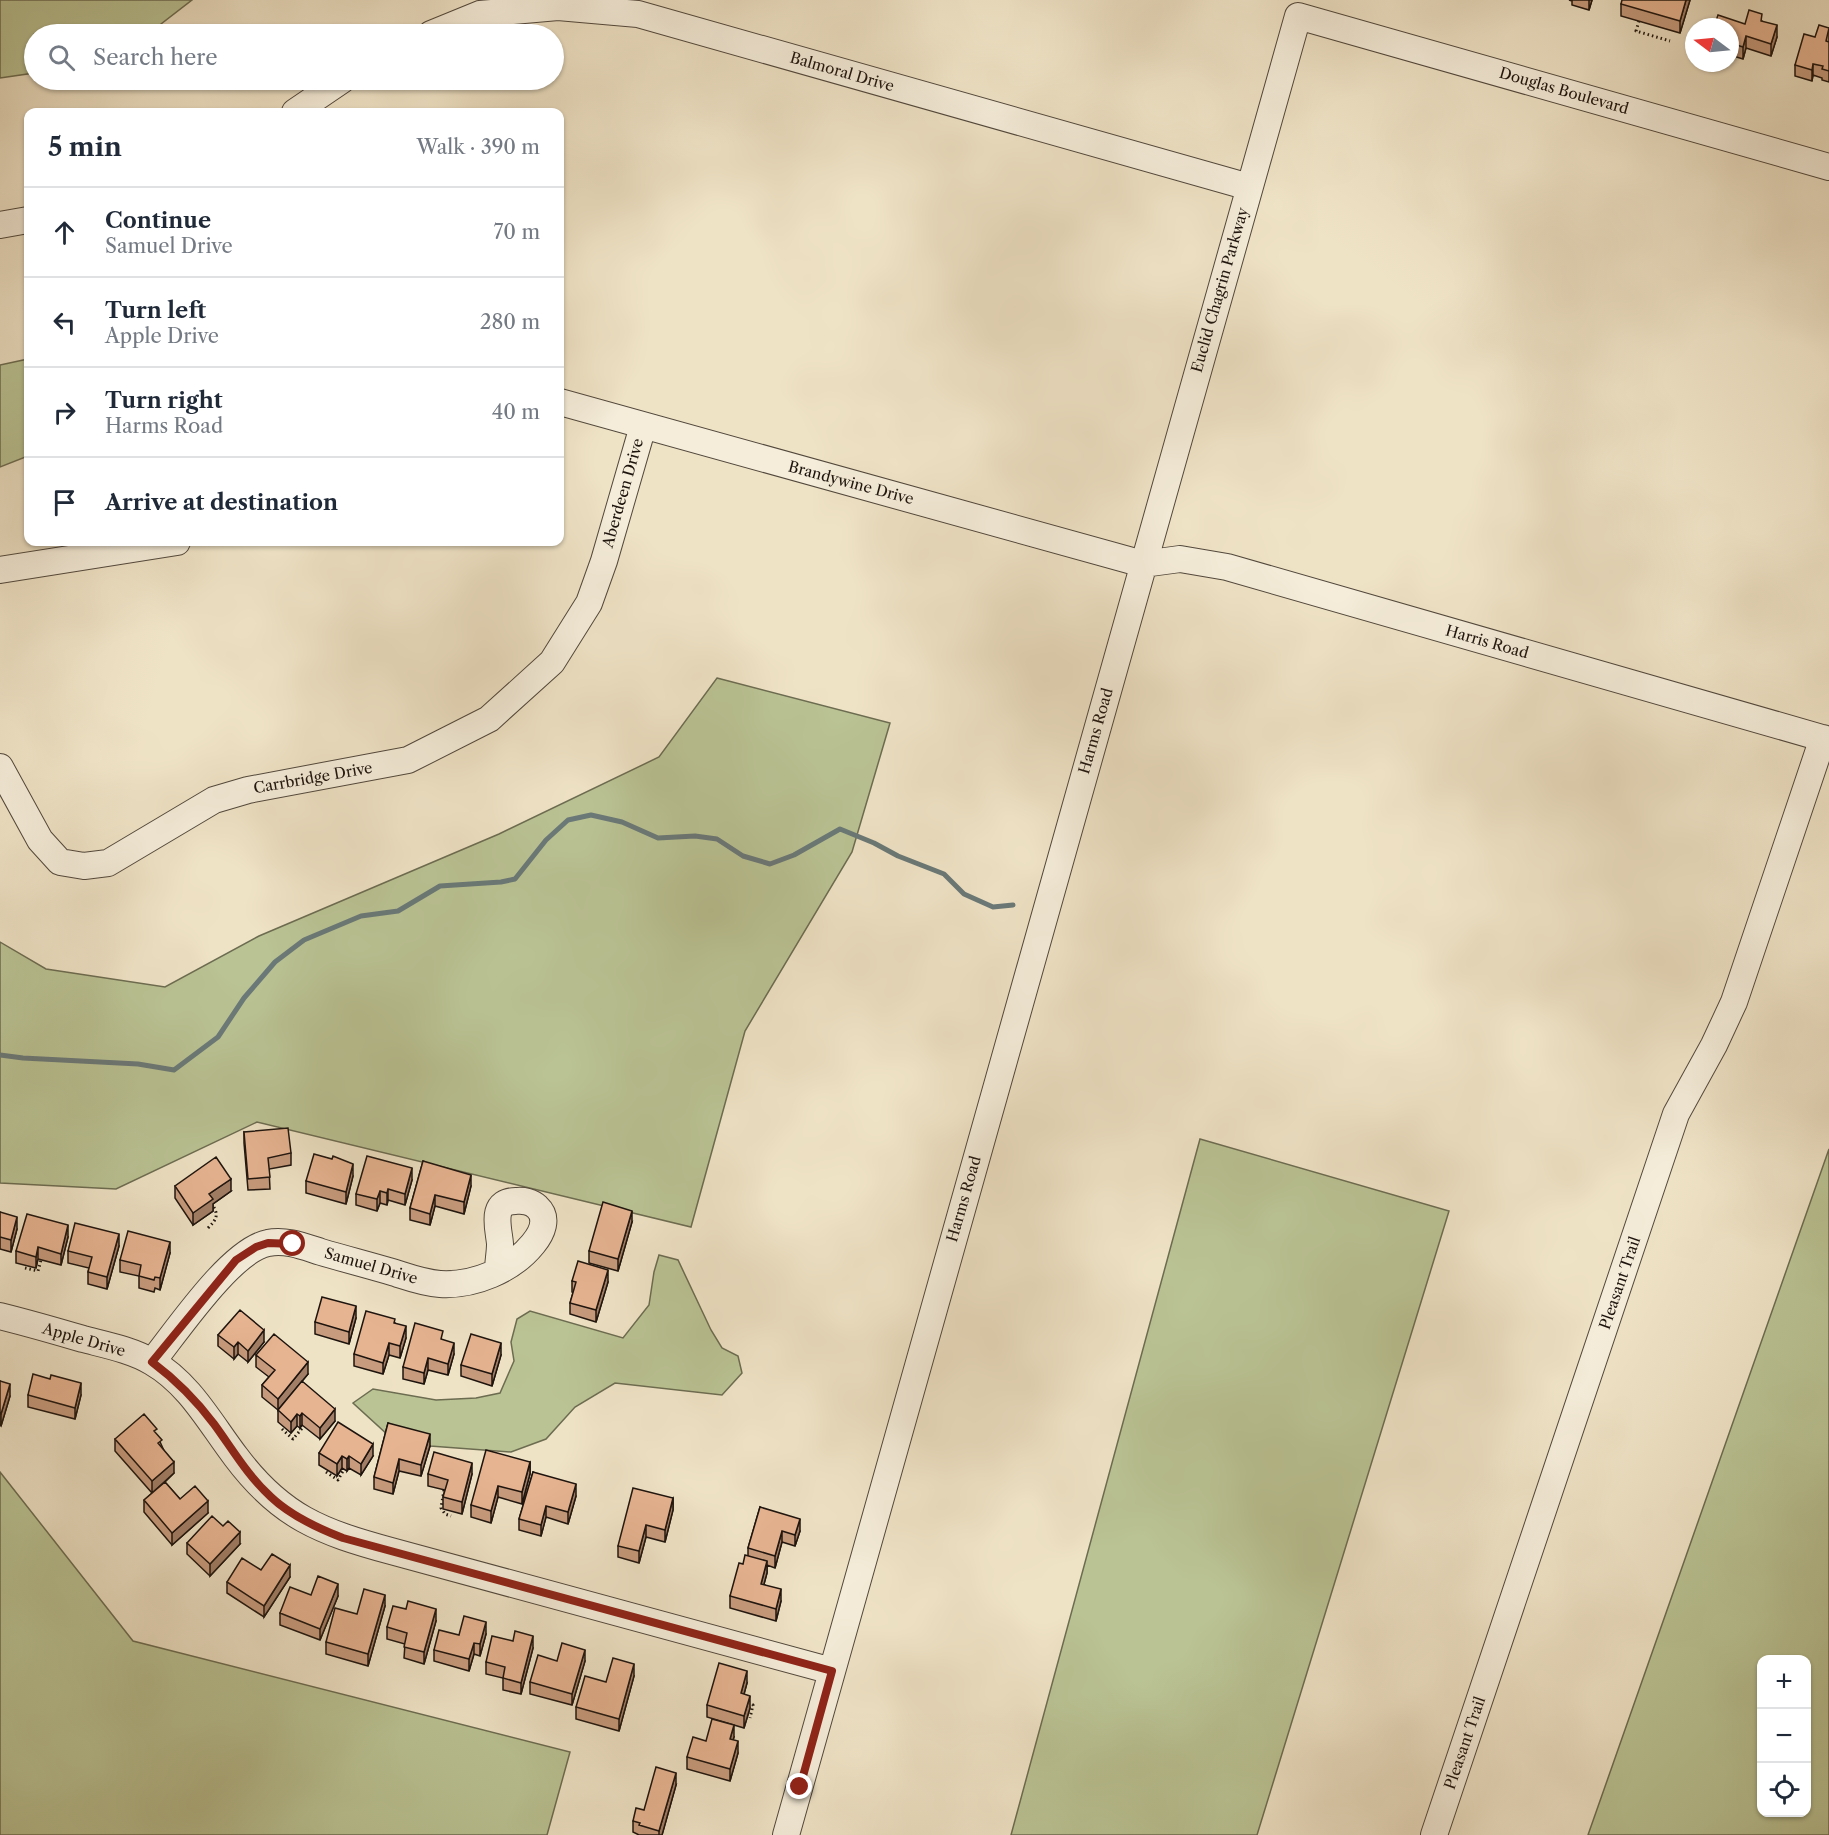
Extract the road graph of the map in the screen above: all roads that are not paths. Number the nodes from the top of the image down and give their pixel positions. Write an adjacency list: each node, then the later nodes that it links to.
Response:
1 (1298, 16): 5 (street, Douglas Boulevard); 6 (street, Euclid Chagrin Parkway)
2 (456, 24): 6 (street, Balmoral Drive)
3 (327, 90): 4 (street)
4 (301, 108)
5 (1829, 166)
6 (1249, 187): 13 (street, Euclid Chagrin Parkway)
7 (24, 221): 8 (street)
8 (0, 225)
9 (564, 403): 10 (street, Brandywine Drive)
10 (643, 426): 12 (street, Aberdeen Drive); 13 (street, Brandywine Drive)
11 (152, 546): 14 (street)
12 (604, 561): 16 (street, Carrbridge Drive)
13 (1143, 564): 15 (street, Harris Road); 20 (street, Harms Road)
14 (0, 570)
15 (1826, 739): 22 (street, Pleasant Trail)
16 (0, 767)
17 (498, 1271): 19 (street, Samuel Drive)
18 (0, 1316): 19 (street, Apple Drive)
19 (152, 1362): 20 (street, Apple Drive)
20 (832, 1671): 21 (street, Harms Road)
21 (786, 1835)
22 (1434, 1835)

